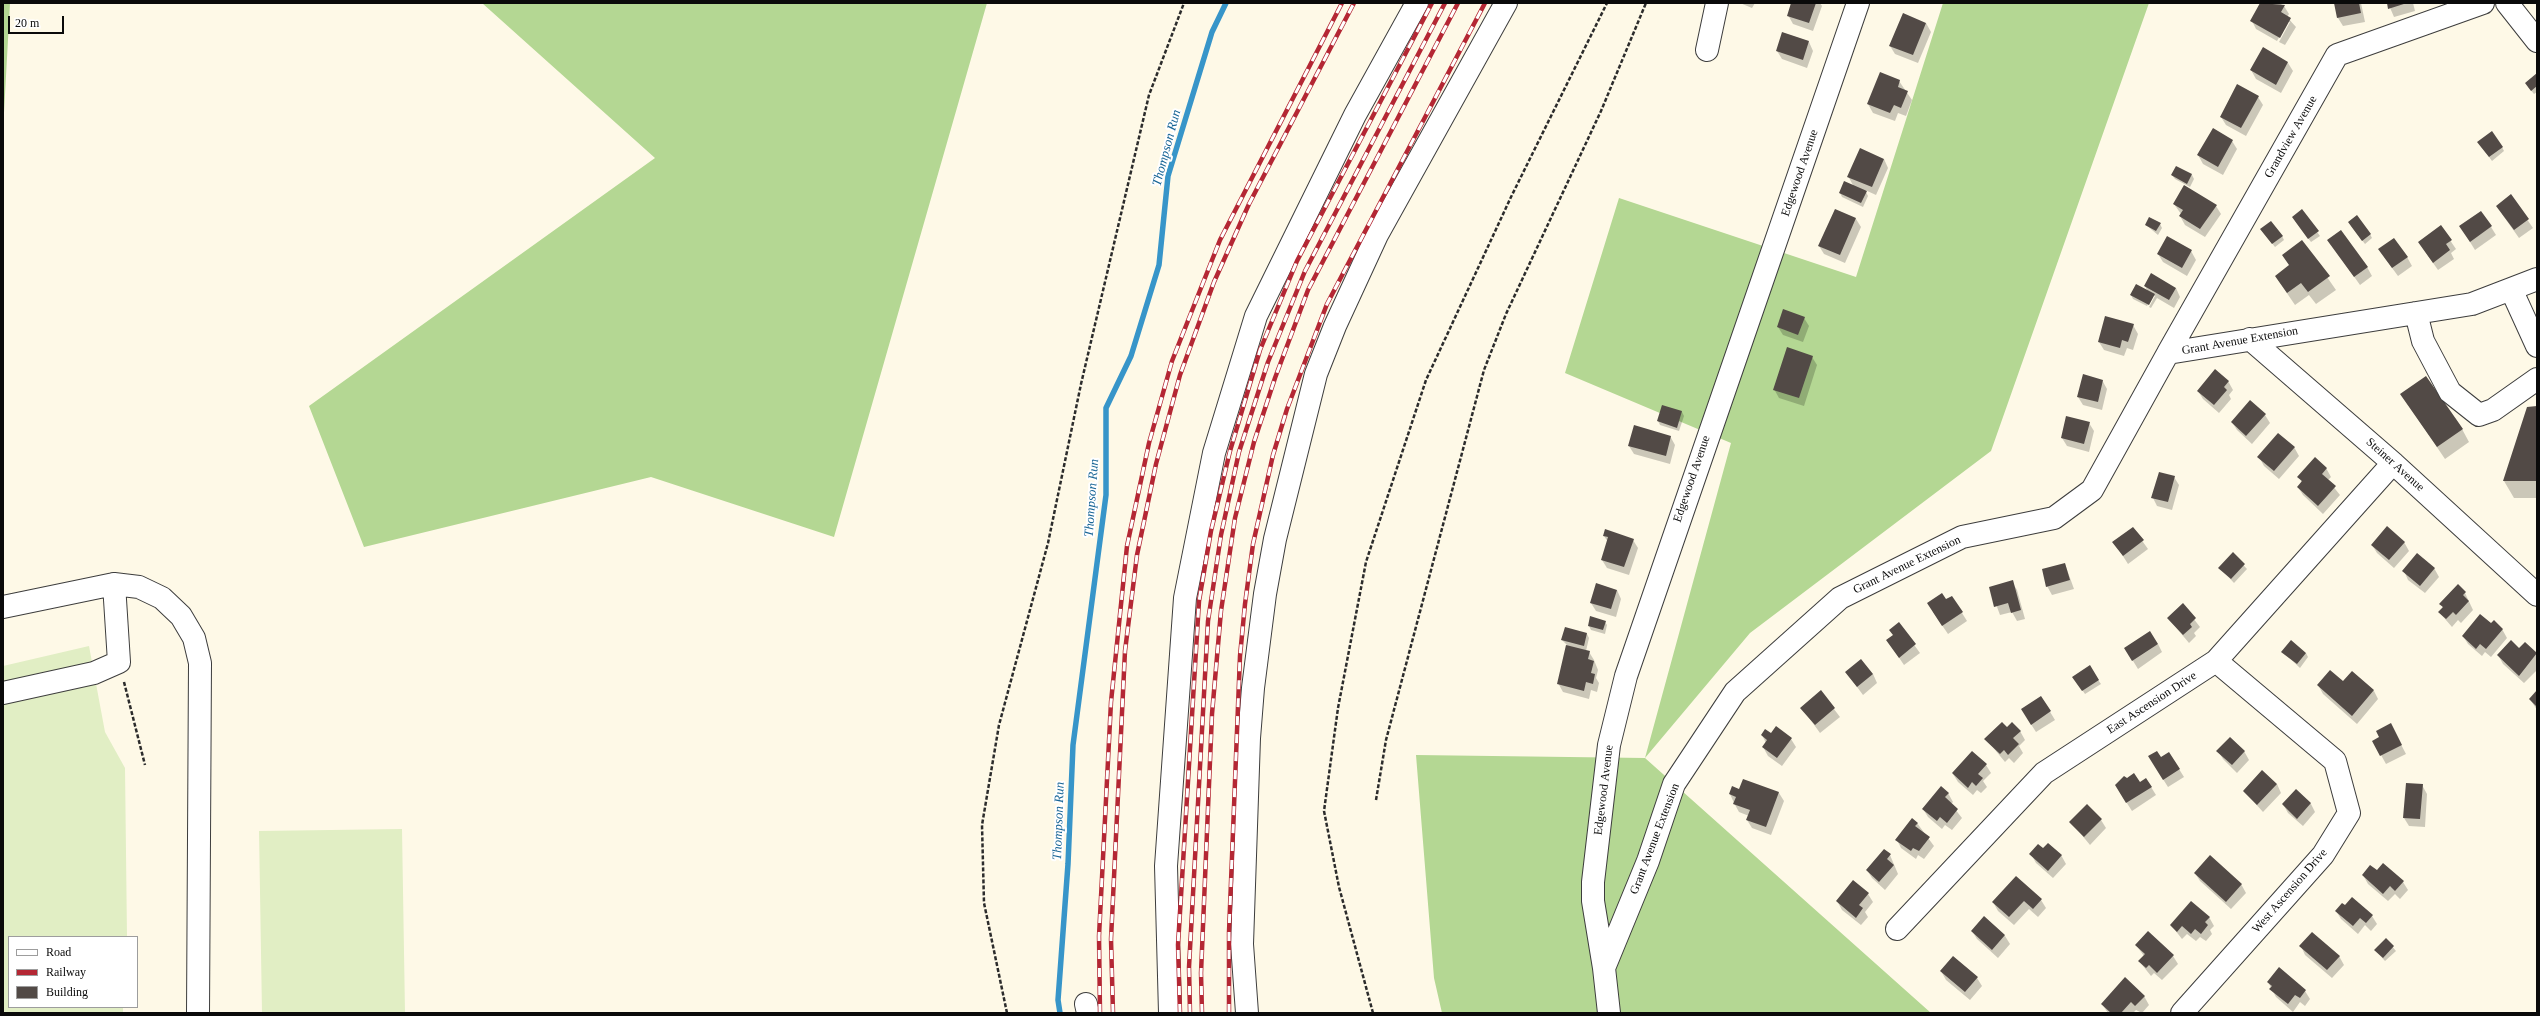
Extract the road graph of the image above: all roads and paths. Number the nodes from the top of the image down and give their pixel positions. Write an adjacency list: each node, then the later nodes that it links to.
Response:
1 (1184, 3): 31 (path)
2 (1417, 3): 32 (street)
3 (1506, 3): 33 (street)
4 (1607, 3): 34 (path)
5 (1646, 3): 27 (path)
6 (1717, 3): 11 (street)
7 (1858, 3): 29 (street, Edgewood Avenue)
8 (2483, 3): 17 (street, Grandview Avenue)
9 (2507, 3): 10 (street)
10 (2537, 42)
11 (1707, 50)
12 (2537, 279): 13 (street, Grant Avenue Extension)
13 (2511, 289): 14 (street, Grant Avenue Extension); 16 (street)
14 (2416, 313): 15 (street, Grant Avenue Extension); 18 (street)
15 (2250, 339): 17 (street, Grant Avenue Extension); 19 (street, Steiner Avenue)
16 (2537, 346)
17 (2168, 353): 29 (street, Grant Avenue Extension)
18 (2537, 379)
19 (2393, 463): 21 (street, Steiner Avenue); 23 (street, East Ascension Drive)
20 (114, 584): 22 (street); 24 (street); 30 (street)
21 (2537, 594)
22 (3, 607)
23 (2216, 661): 28 (street, East Ascension Drive); 36 (street, West Ascension Drive)
24 (119, 662): 25 (street); 26 (path)
25 (3, 693)
26 (145, 765)
27 (1376, 800)
28 (1897, 928)
29 (1604, 968): 35 (street, Grant Avenue Extension)
30 (198, 1013)
31 (1007, 1013)
32 (1170, 1013)
33 (1247, 1013)
34 (1373, 1013)
35 (1609, 1013)
36 (2182, 1013)

